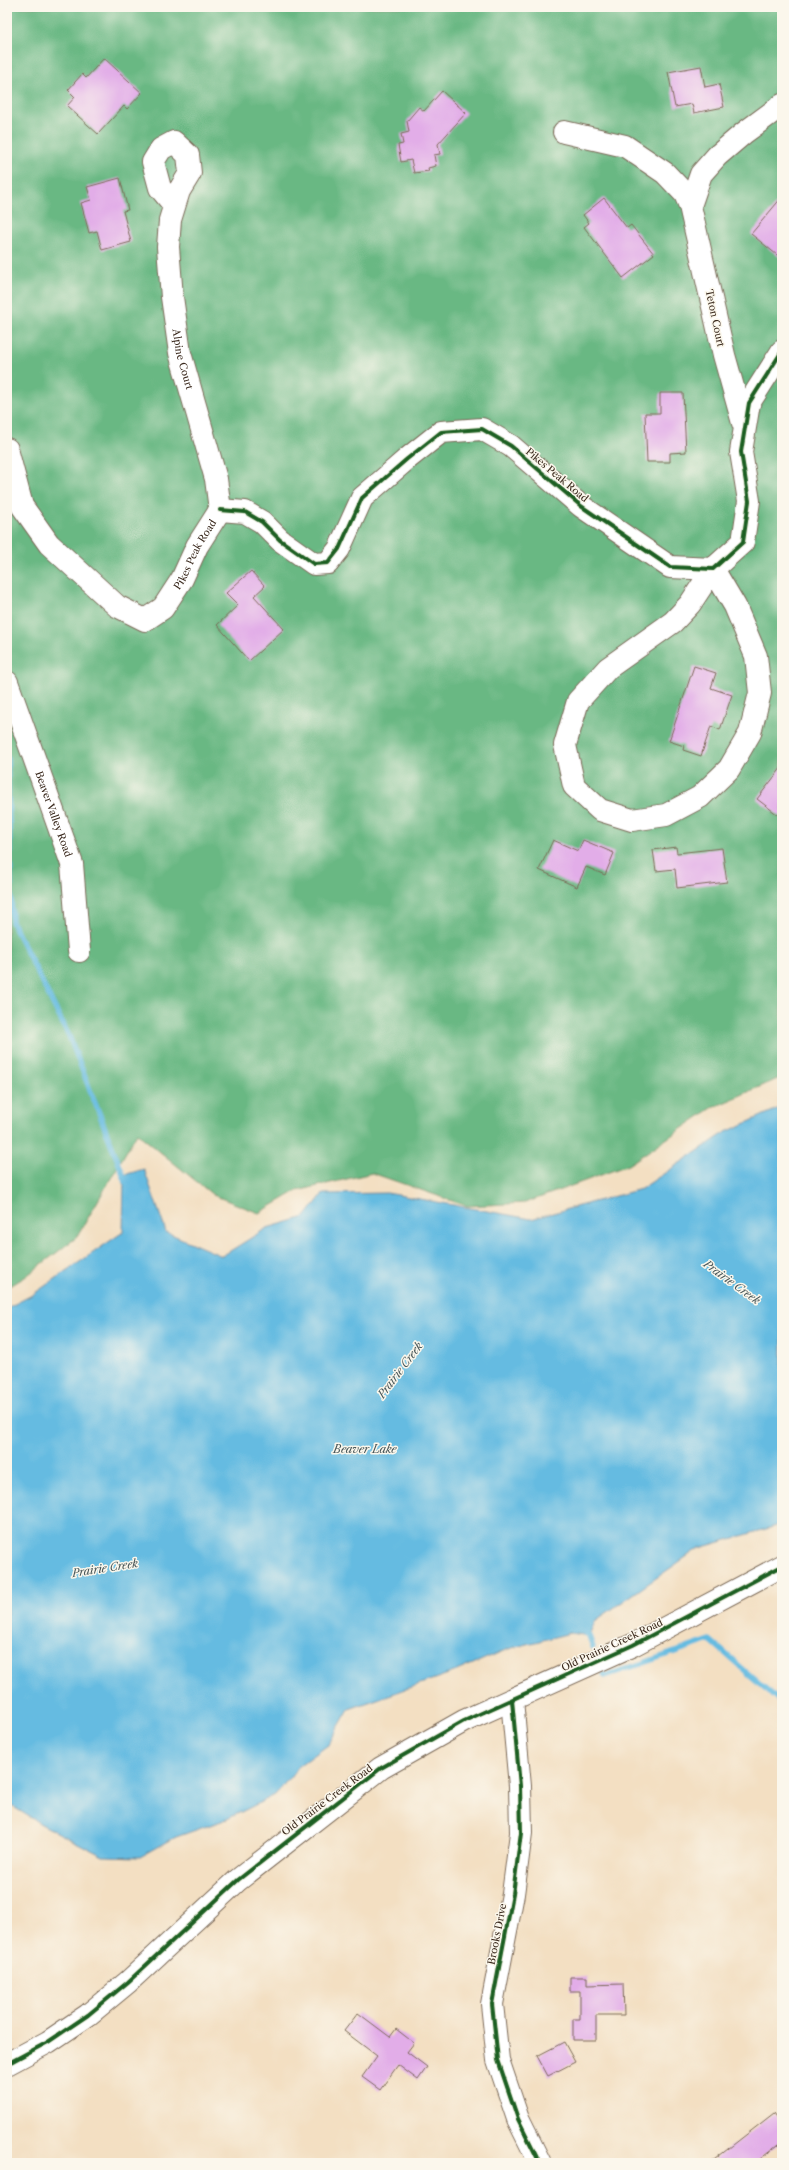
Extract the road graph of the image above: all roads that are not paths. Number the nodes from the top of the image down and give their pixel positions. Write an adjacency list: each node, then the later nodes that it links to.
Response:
1 (782, 105): 4 (street)
2 (564, 132): 4 (street, Teton Court)
3 (174, 205): 8 (street, Alpine Court)
4 (690, 206): 6 (street, Teton Court)
5 (782, 351): 6 (street)
6 (745, 428): 9 (street)
7 (7, 449): 8 (street, Pikes Peak Road)
8 (220, 510): 9 (street, Pikes Peak Road)
9 (713, 569): 9 (street)
10 (7, 682): 11 (street, Beaver Valley Road)
11 (79, 951)
12 (782, 1566): 13 (street, Old Prairie Creek Road)
13 (512, 1700): 14 (street, Old Prairie Creek Road); 15 (street, Brooks Drive)
14 (7, 2064)
15 (540, 2163)

